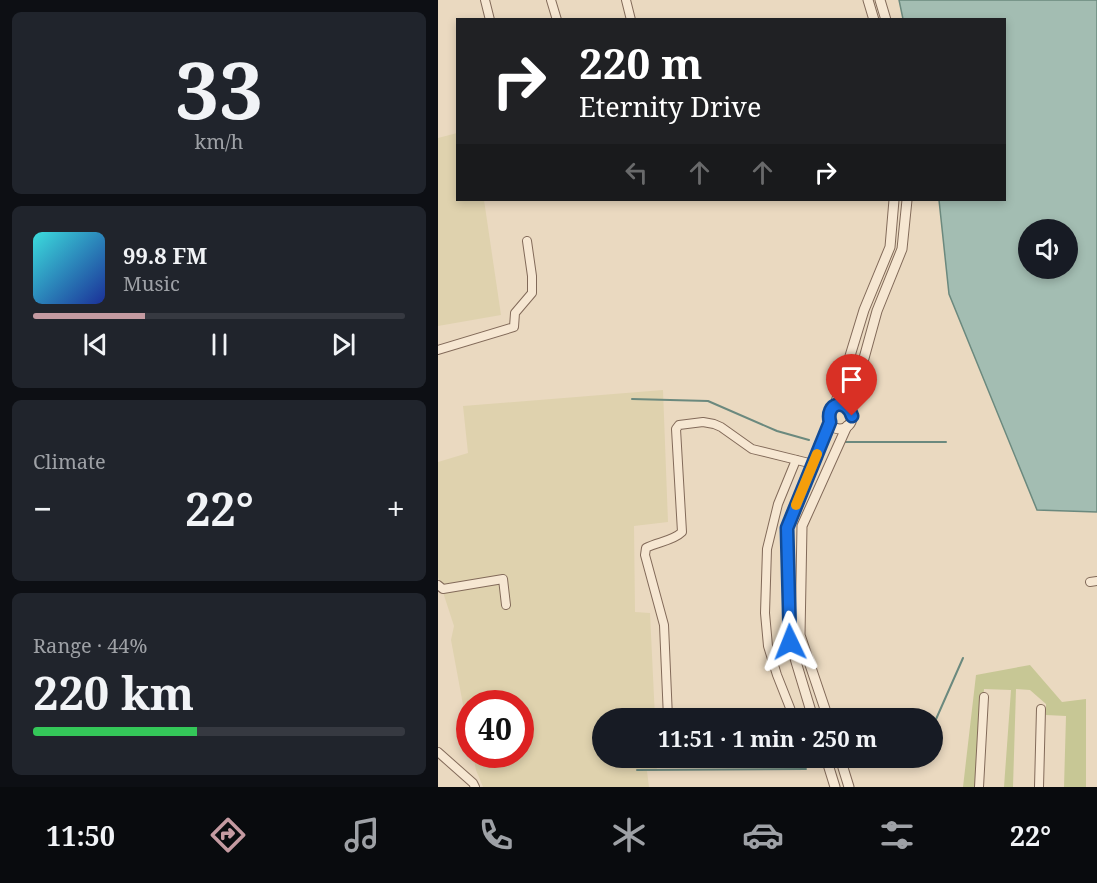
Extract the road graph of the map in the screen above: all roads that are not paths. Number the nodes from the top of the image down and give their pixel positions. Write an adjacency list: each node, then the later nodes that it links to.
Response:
1 (485, 0): 6 (street)
2 (551, 0): 7 (street)
3 (626, 0): 8 (street)
4 (868, 0): 9 (street)
5 (880, 0): 10 (street)
6 (490, 18)
7 (556, 18)
8 (631, 18)
9 (873, 18)
10 (885, 18)
11 (894, 201): 15 (street)
12 (907, 201): 16 (street)
13 (527, 241): 14 (street)
14 (438, 350)
15 (835, 405): 16 (street); 17 (street)
16 (850, 409): 18 (street)
17 (830, 422): 18 (street); 20 (street)
18 (847, 426): 22 (street)
19 (796, 460): 20 (street); 26 (street); 27 (street)
20 (813, 464): 21 (street)
21 (788, 562): 22 (street); 28 (street)
22 (802, 565): 29 (street)
23 (438, 585): 24 (street)
24 (506, 605)
25 (984, 696): 37 (street)
26 (668, 708)
27 (790, 708)
28 (810, 708)
29 (825, 708)
30 (1041, 709): 38 (street)
31 (438, 752): 34 (street)
32 (829, 768): 35 (street)
33 (843, 768): 36 (street)
34 (475, 787)
35 (835, 787)
36 (849, 787)
37 (979, 787)
38 (1039, 787)

